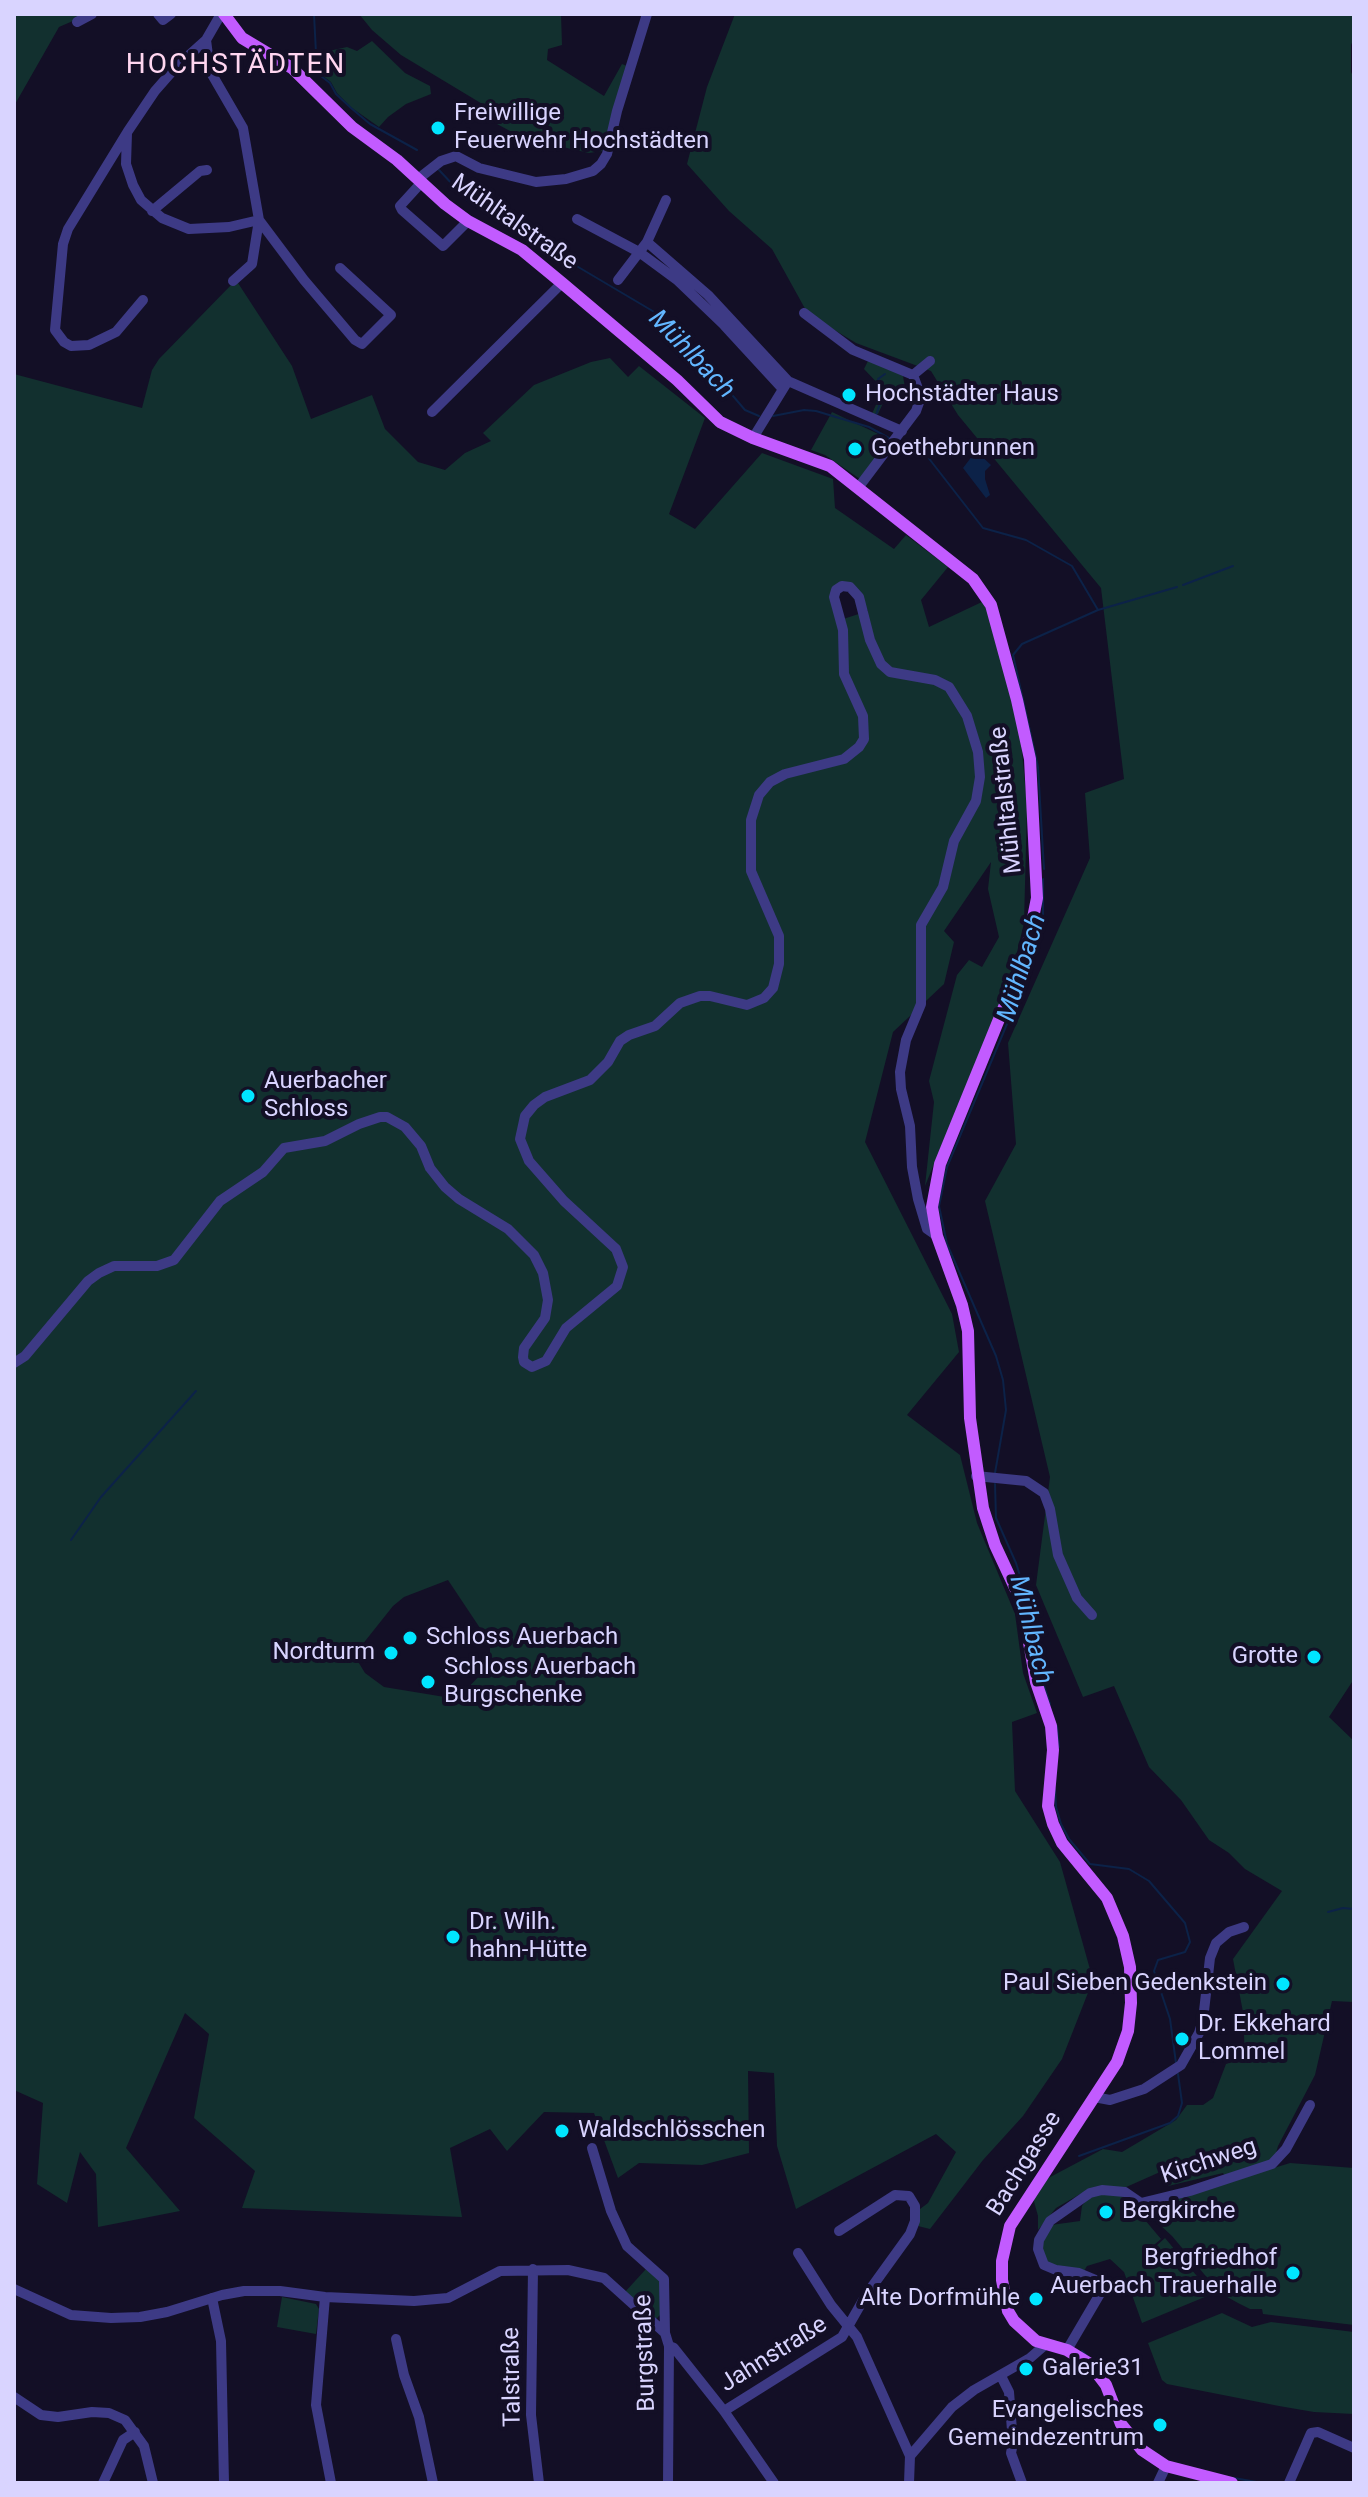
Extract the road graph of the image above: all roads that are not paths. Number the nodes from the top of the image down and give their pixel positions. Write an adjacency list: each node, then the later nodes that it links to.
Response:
1 (92, 14): 6 (street)
2 (158, 14): 3 (street)
3 (171, 14)
4 (222, 14): 7 (street); 12 (main road, Mühltalstraße)
5 (647, 14): 12 (street)
6 (77, 22)
7 (206, 40): 8 (street); 16 (street)
8 (128, 131): 9 (street); 10 (street)
9 (109, 162): 10 (street); 25 (street)
10 (126, 164): 14 (street)
11 (207, 170): 14 (street)
12 (420, 181): 17 (main road, Mühltalstraße); 17 (street)
13 (666, 200): 18 (street)
14 (152, 211): 16 (street)
15 (577, 219): 19 (street)
16 (259, 220): 20 (street); 22 (street)
17 (468, 221): 23 (main road, Mühltalstraße)
18 (647, 242): 19 (street); 24 (street)
19 (639, 252): 21 (street); 24 (street)
20 (340, 268)
21 (618, 280)
22 (233, 281)
23 (562, 283): 30 (street); 31 (main road, Mühltalstraße)
24 (705, 299): 29 (street)
25 (143, 300)
26 (804, 313): 28 (street)
27 (930, 361): 28 (street)
28 (913, 375): 32 (street)
29 (785, 385): 31 (street); 32 (street)
30 (432, 412)
31 (753, 438): 33 (main road, Mühltalstraße)
32 (897, 439): 33 (street)
33 (858, 488): 34 (main road, Mühltalstraße)
34 (937, 1236): 35 (street); 36 (main road, Mühltalstraße)
35 (14, 1363)
36 (983, 1476): 37 (street); 39 (main road, Mühltalstraße)
37 (1092, 1615)
38 (1244, 1927): 39 (street, Bachgasse)
39 (1094, 2097): 51 (main road, Bachgasse)
40 (1310, 2105): 53 (street, Kirchweg)
41 (592, 2148): 49 (street, Burgstraße)
42 (839, 2231): 48 (street)
43 (798, 2253): 48 (street, Jahnstraße)
44 (533, 2269): 46 (street); 49 (street); 66 (street, Talstraße)
45 (14, 2289): 47 (street)
46 (325, 2297): 47 (street); 64 (street)
47 (212, 2298): 63 (street)
48 (849, 2330): 56 (street, Jahnstraße); 59 (street)
49 (665, 2333): 52 (street, Burgstraße)
50 (396, 2339): 65 (street)
51 (1045, 2345): 53 (main road, Bachgasse); 54 (street)
52 (669, 2346): 56 (street); 67 (street, Burgstraße)
53 (1067, 2350): 60 (main road, Bachgasse)
54 (1001, 2376): 59 (street); 70 (street)
55 (14, 2397): 57 (street)
56 (724, 2411): 68 (street)
57 (135, 2432): 61 (street); 62 (street)
58 (1354, 2448): 73 (street)
59 (910, 2456): 69 (street)
60 (1166, 2466): 71 (street); 72 (main road, Bachgasse)
61 (103, 2483)
62 (153, 2483)
63 (224, 2483)
64 (331, 2483)
65 (433, 2483)
66 (539, 2483)
67 (668, 2483)
68 (774, 2483)
69 (909, 2483)
70 (1022, 2483)
71 (1158, 2483)
72 (1232, 2483)
73 (1289, 2483)

